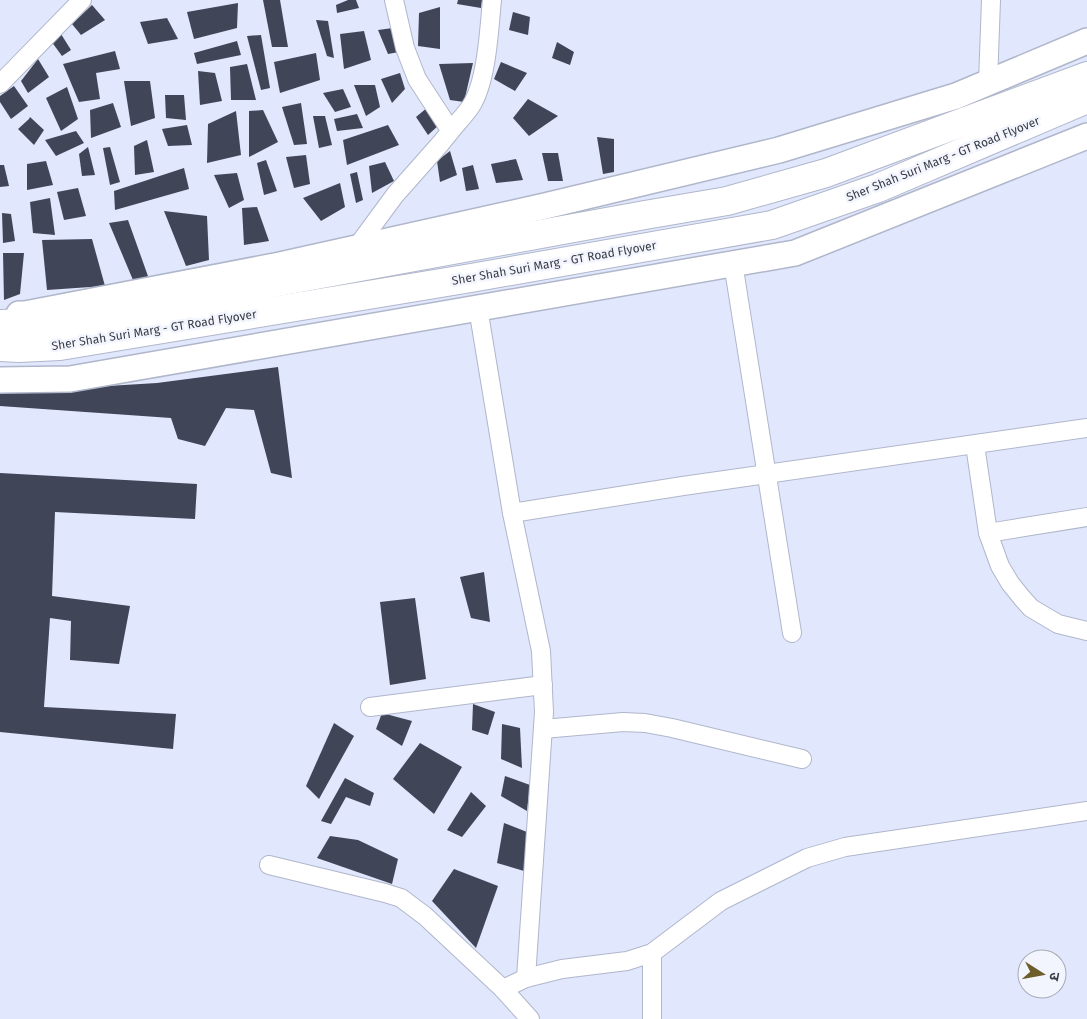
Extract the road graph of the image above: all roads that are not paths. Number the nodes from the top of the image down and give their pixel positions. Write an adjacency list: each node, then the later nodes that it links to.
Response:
1 (82, 0): 8 (street)
2 (394, 0): 10 (street)
3 (492, 0): 10 (street)
4 (990, 0): 7 (street)
5 (1087, 41): 7 (street)
6 (1087, 76): 16 (main road, Sher Shah Suri Marg - GT Road Flyover)
7 (988, 83): 12 (street)
8 (0, 84)
9 (1087, 99): 17 (main road, Sher Shah Suri Marg - GT Road Flyover)
10 (449, 132): 12 (street)
11 (1087, 136): 13 (street)
12 (356, 248): 15 (street)
13 (733, 263): 14 (street); 21 (street)
14 (478, 308): 18 (street); 22 (street)
15 (0, 314)
16 (0, 324)
17 (0, 347)
18 (0, 380)
19 (1087, 428): 20 (street)
20 (974, 445): 21 (street); 24 (street)
21 (767, 474): 22 (street); 26 (street)
22 (512, 513): 27 (street)
23 (1087, 517): 24 (street)
24 (988, 533): 25 (street)
25 (1087, 631)
26 (792, 633)
27 (543, 685): 28 (street); 29 (street)
28 (370, 707)
29 (542, 729): 30 (street); 34 (street)
30 (802, 759)
31 (1087, 811): 33 (street)
32 (269, 864): 35 (street)
33 (652, 953): 34 (street); 37 (street)
34 (526, 978): 35 (street)
35 (503, 989): 36 (street)
36 (530, 1019)
37 (652, 1019)

